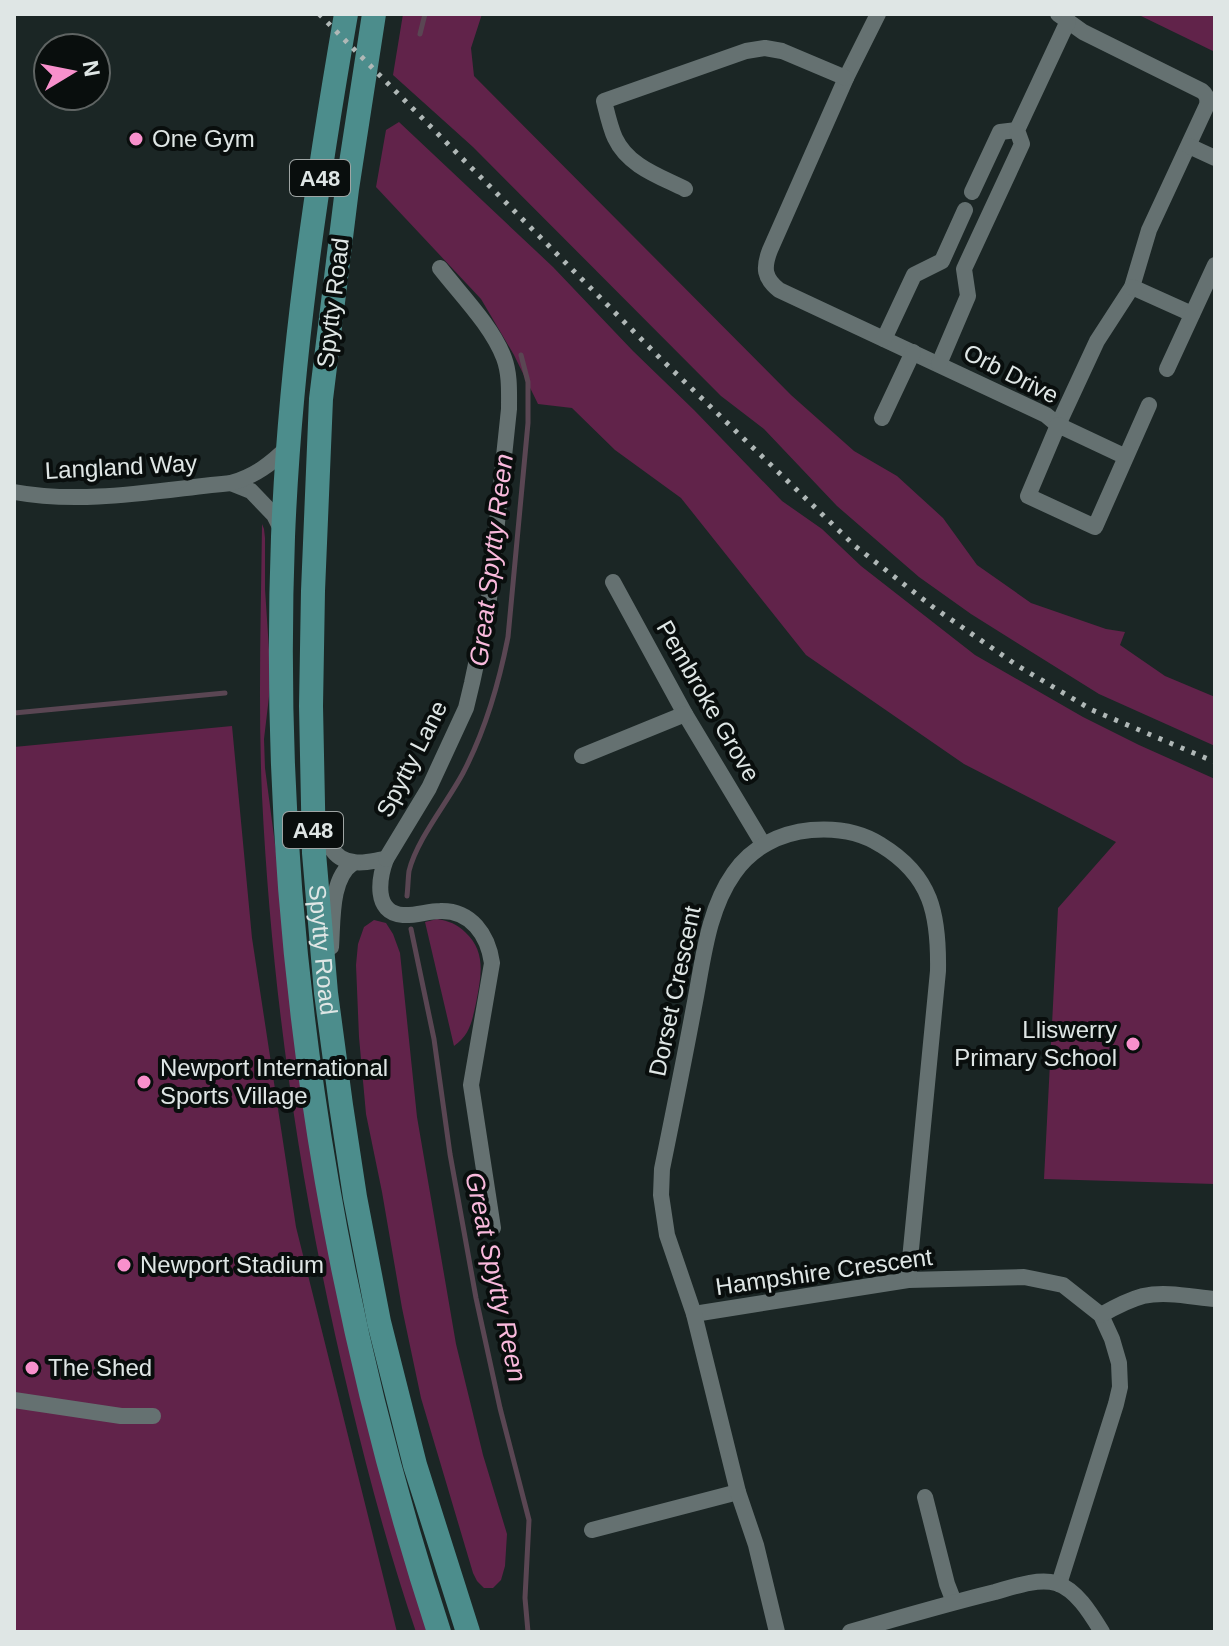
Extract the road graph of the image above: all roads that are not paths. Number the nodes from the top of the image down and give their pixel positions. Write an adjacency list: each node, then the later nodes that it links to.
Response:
1 (346, 14): 23 (main road, Spytty Road / A48)
2 (374, 14): 29 (main road, Spytty Road / A48)
3 (878, 14): 5 (street, Orb Drive)
4 (1063, 18): 6 (street); 7 (street, Orb Drive)
5 (846, 78): 9 (street); 16 (street, Orb Drive)
6 (1017, 130): 10 (street); 18 (street)
7 (1189, 146): 8 (street); 14 (street, Orb Drive)
8 (1215, 158)
9 (685, 189)
10 (972, 192)
11 (965, 210): 16 (street)
12 (1215, 265): 15 (street)
13 (440, 268): 33 (street, Spytty Lane)
14 (1132, 287): 15 (street); 22 (street, Orb Drive)
15 (1192, 314): 19 (street)
16 (884, 339): 17 (street, Orb Drive)
17 (913, 352): 18 (street, Orb Drive); 21 (street)
18 (939, 364): 22 (street, Orb Drive)
19 (1167, 369)
20 (1149, 405): 24 (street)
21 (882, 418)
22 (1058, 425): 24 (street); 24 (street)
23 (289, 446): 25 (street, Langland Way); 27 (main road, Spytty Road / A48)
24 (1126, 457)
25 (231, 483): 26 (street, Langland Way); 27 (street, Langland Way)
26 (14, 492)
27 (283, 533): 48 (main road, Spytty Road / A48)
28 (613, 582): 30 (street, Pembroke Grove)
29 (311, 706): 34 (street); 35 (main road, Spytty Road / A48)
30 (685, 714): 31 (street); 32 (street, Pembroke Grove)
31 (582, 756)
32 (763, 844): 37 (street, Dorset Crescent); 39 (street, Dorset Crescent)
33 (386, 859): 34 (street); 36 (street, Spytty Lane)
34 (353, 863): 35 (street)
35 (326, 993): 49 (main road, Spytty Road / A48)
36 (493, 1228)
37 (908, 1280): 39 (street, Hampshire Crescent); 40 (street, Hampshire Crescent)
38 (1215, 1299): 40 (street)
39 (694, 1314): 43 (street, Dorset Crescent)
40 (1101, 1315): 46 (street, Hampshire Crescent)
41 (22, 1401): 42 (street)
42 (153, 1416)
43 (738, 1492): 45 (street); 50 (street, Dorset Crescent)
44 (925, 1497): 47 (street)
45 (592, 1530)
46 (1059, 1584): 47 (street); 52 (street)
47 (954, 1602): 51 (street)
48 (439, 1632)
49 (468, 1632)
50 (777, 1632)
51 (850, 1632)
52 (1102, 1632)

